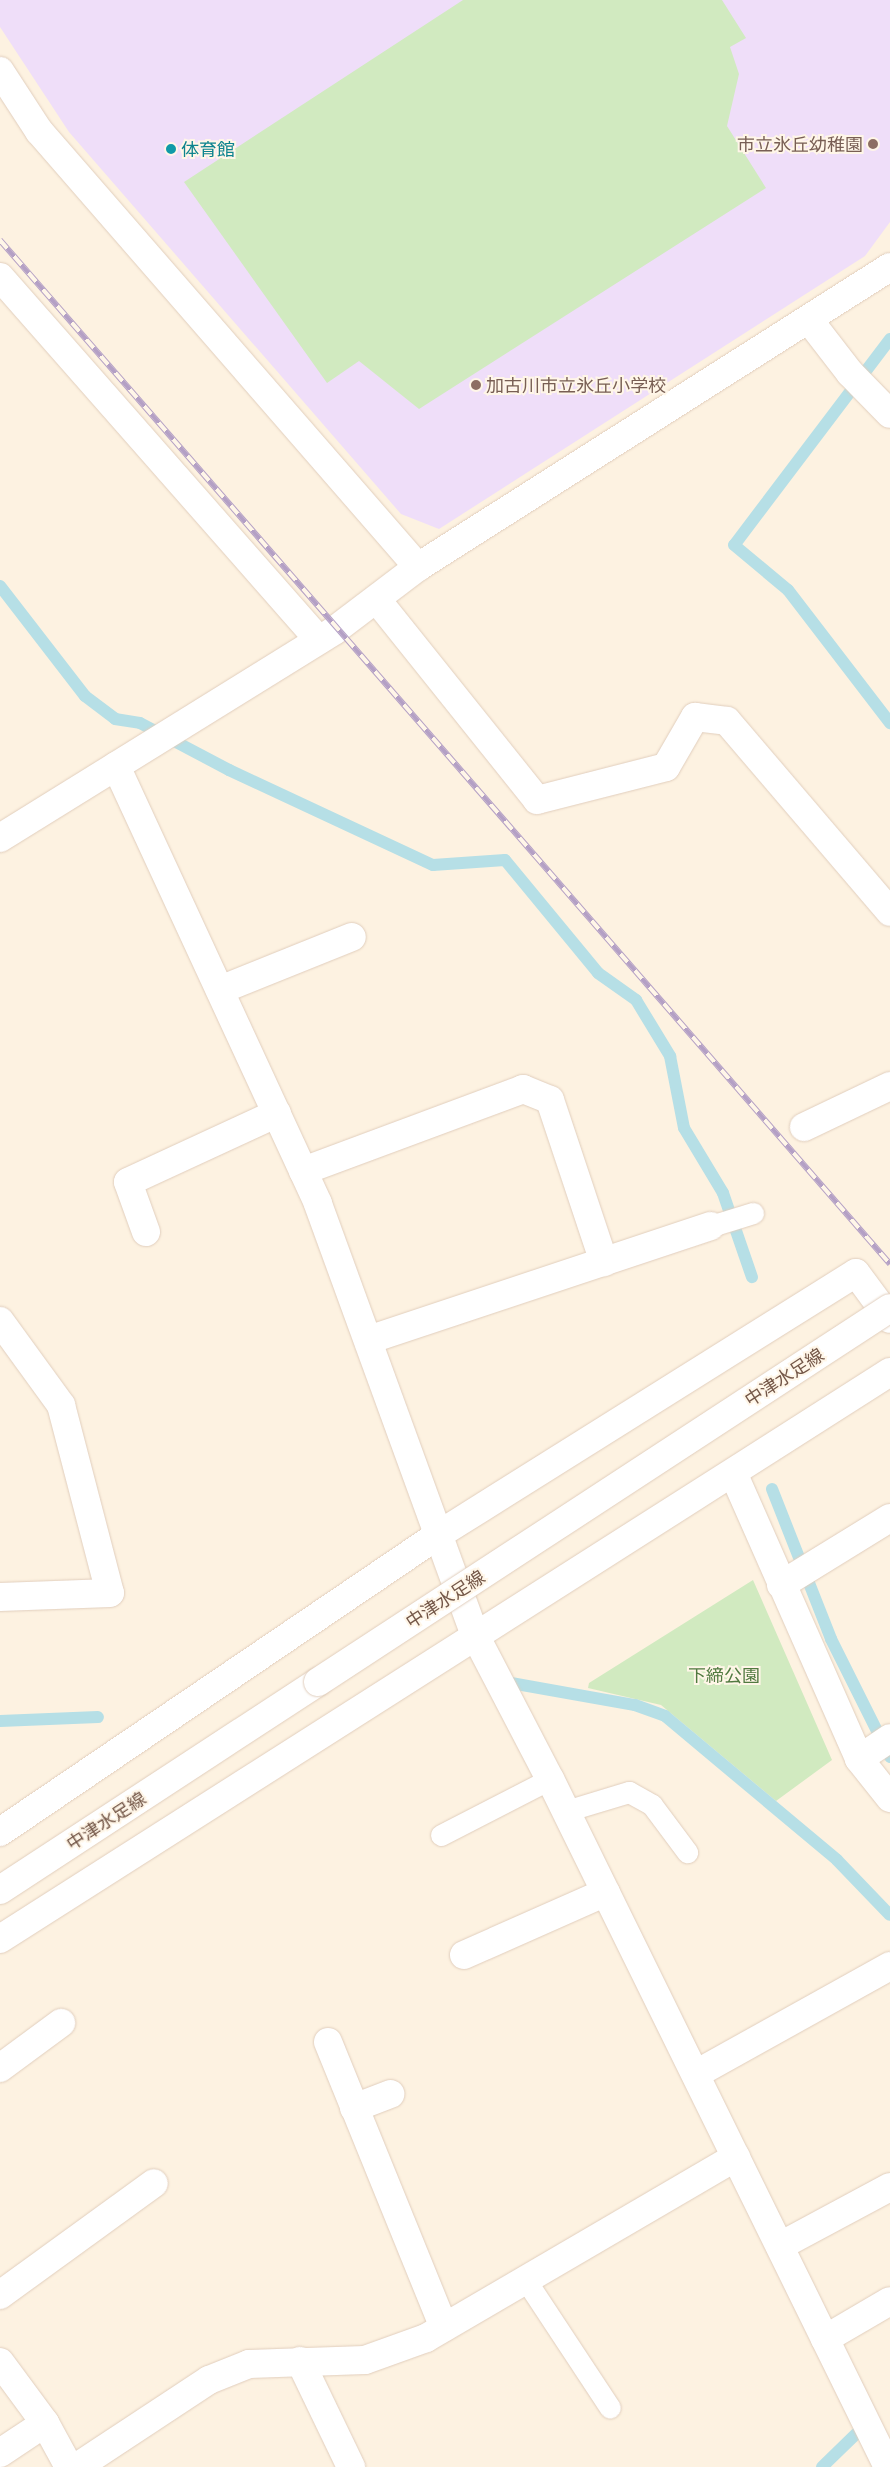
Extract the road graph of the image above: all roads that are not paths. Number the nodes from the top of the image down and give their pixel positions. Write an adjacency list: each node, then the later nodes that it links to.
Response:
1 (0, 71): 6 (street)
2 (890, 268): 4 (street)
3 (0, 277): 8 (street)
4 (809, 320): 5 (street); 6 (street)
5 (890, 414)
6 (418, 567): 7 (street)
7 (378, 600): 8 (street); 11 (street)
8 (319, 640): 9 (street)
9 (116, 766): 10 (street); 13 (street)
10 (0, 838)
11 (890, 912)
12 (352, 937): 13 (street)
13 (220, 990): 15 (street)
14 (890, 1086): 16 (street)
15 (277, 1114): 17 (street); 20 (street)
16 (804, 1127)
17 (303, 1171): 21 (street); 25 (street)
18 (753, 1213): 19 (lane)
19 (711, 1226): 21 (street)
20 (146, 1232)
21 (604, 1262): 25 (street)
22 (890, 1308): 40 (street, 中津水足線, bridge)
23 (890, 1319): 29 (street)
24 (0, 1321): 31 (street)
25 (368, 1340): 29 (street)
26 (890, 1372): 27 (street)
27 (734, 1475): 30 (street); 32 (street)
28 (890, 1518): 30 (street)
29 (438, 1535): 32 (street); 37 (street)
30 (781, 1585): 33 (street)
31 (0, 1597)
32 (476, 1637): 34 (street); 42 (street)
33 (874, 1749): 35 (street)
34 (550, 1778): 36 (street); 38 (lane)
35 (890, 1798)
36 (566, 1811): 39 (lane); 41 (street)
37 (0, 1832)
38 (441, 1835)
39 (687, 1852)
40 (0, 1890)
41 (606, 1892): 43 (street); 48 (street)
42 (0, 1939)
43 (464, 1955)
44 (890, 1966): 48 (street)
45 (61, 2023): 47 (street)
46 (328, 2042): 50 (street)
47 (0, 2068)
48 (696, 2074): 51 (street)
49 (390, 2094): 50 (street)
50 (354, 2108): 58 (street)
51 (736, 2157): 54 (street); 55 (street)
52 (154, 2183): 56 (street)
53 (890, 2188): 54 (street)
54 (780, 2246): 59 (street)
55 (525, 2279): 58 (street); 62 (lane)
56 (0, 2295)
57 (890, 2301): 59 (street)
58 (444, 2326): 60 (street)
59 (825, 2339): 68 (street)
60 (300, 2361): 66 (street); 67 (street)
61 (0, 2362): 63 (street)
62 (610, 2408)
63 (45, 2424): 64 (street); 65 (street)
64 (0, 2453)
65 (69, 2467)
66 (77, 2467)
67 (350, 2467)
68 (888, 2467)

